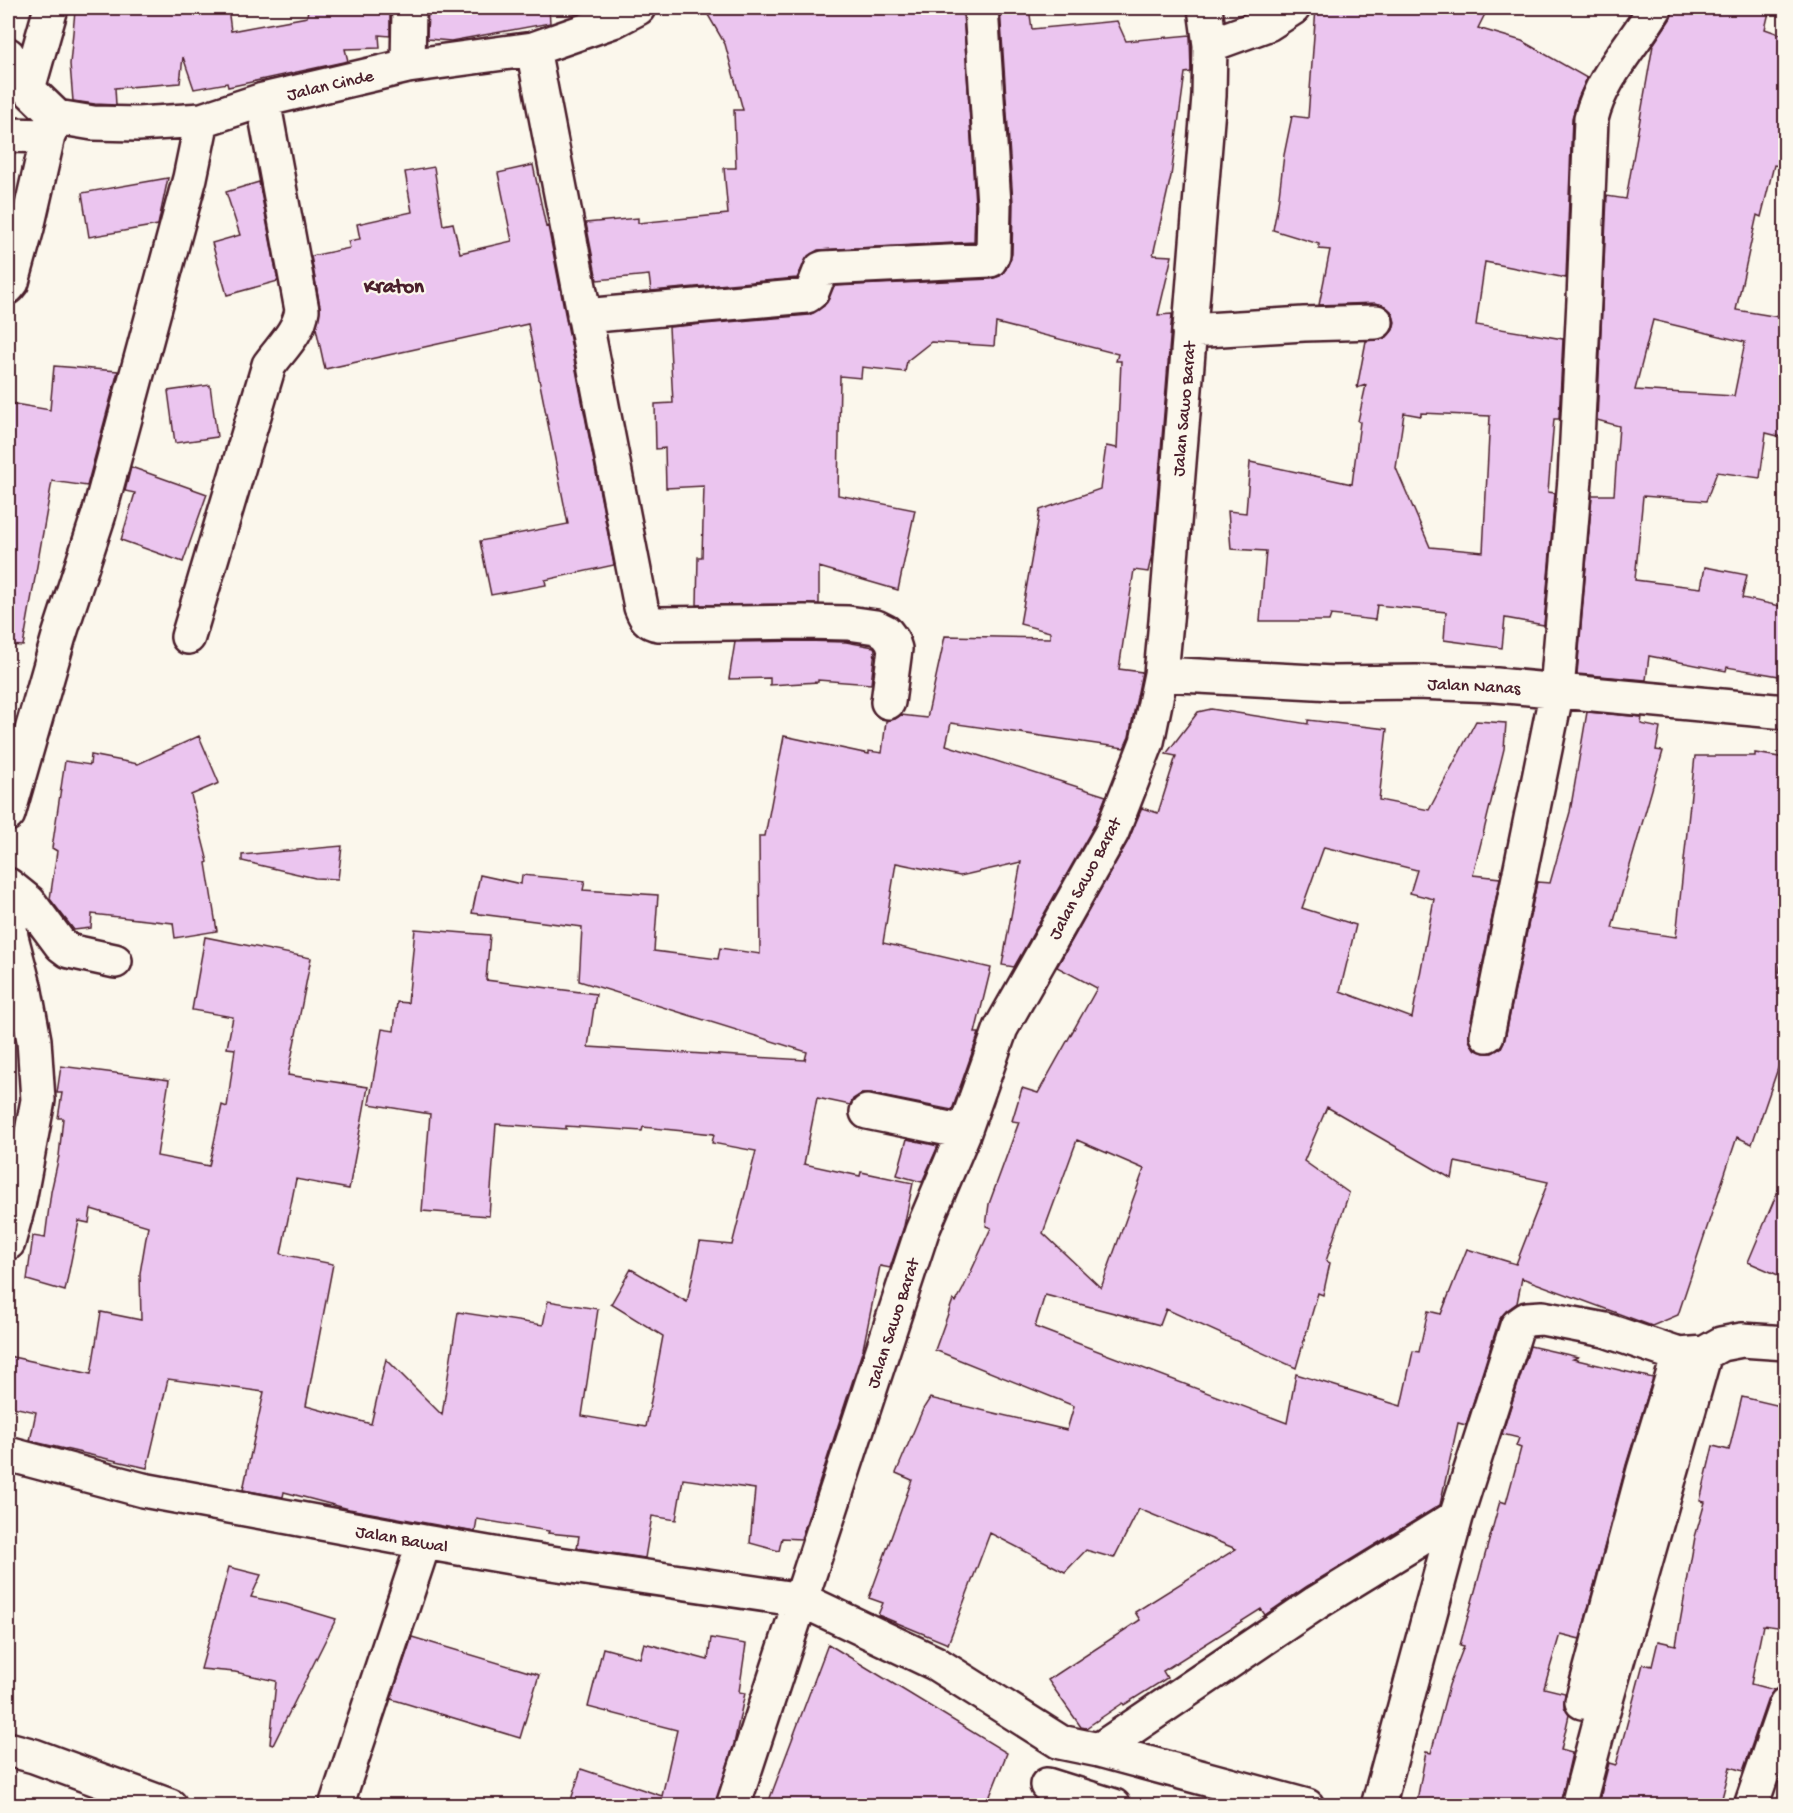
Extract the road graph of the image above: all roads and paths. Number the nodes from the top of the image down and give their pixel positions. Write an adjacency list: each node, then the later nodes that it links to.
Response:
1 (51, 8): 12 (street)
2 (409, 8): 11 (street)
3 (981, 8): 18 (street)
4 (1204, 8): 8 (street, Jalan Sawo Barat)
5 (1293, 8): 8 (street)
6 (1655, 8): 23 (street)
7 (622, 12): 9 (street, Jalan Cinde)
8 (1210, 45): 20 (street, Jalan Sawo Barat)
9 (533, 49): 11 (street, Jalan Cinde); 18 (street)
10 (8, 55): 12 (street)
11 (408, 66): 13 (street, Jalan Cinde)
12 (28, 88): 15 (street)
13 (263, 100): 14 (street, Jalan Cinde); 21 (street)
14 (202, 120): 15 (street, Jalan Cinde); 26 (street)
15 (52, 126): 16 (street, Jalan Cinde); 17 (street)
16 (8, 135)
17 (8, 287)
18 (584, 316): 24 (street)
19 (1376, 322): 20 (street)
20 (1189, 331): 22 (street, Jalan Sawo Barat)
21 (188, 637)
22 (1161, 674): 23 (street, Jalan Nanas); 31 (street, Jalan Sawo Barat)
23 (1557, 690): 25 (street, Jalan Nanas); 29 (street)
24 (888, 702)
25 (1785, 712)
26 (8, 814)
27 (14, 895): 28 (street); 32 (street)
28 (115, 961)
29 (1487, 1035)
30 (867, 1112): 31 (street)
31 (963, 1132): 38 (street, Jalan Sawo Barat)
32 (8, 1243)
33 (1785, 1343): 34 (street)
34 (1692, 1354): 36 (street); 49 (street); 50 (street)
35 (8, 1454): 37 (street, Jalan Bawal)
36 (1456, 1518): 41 (street); 48 (street)
37 (418, 1561): 38 (street, Jalan Bawal); 44 (street)
38 (800, 1607): 42 (street, Jalan Bawal); 45 (street, Jalan Sawo Barat)
39 (1785, 1704): 51 (street)
40 (8, 1749): 43 (street)
41 (1099, 1750): 42 (street); 47 (street)
42 (1049, 1773): 46 (street)
43 (170, 1806)
44 (336, 1806)
45 (734, 1806)
46 (1114, 1806)
47 (1306, 1806)
48 (1378, 1806)
49 (1555, 1806)
50 (1578, 1806)
51 (1751, 1806)

